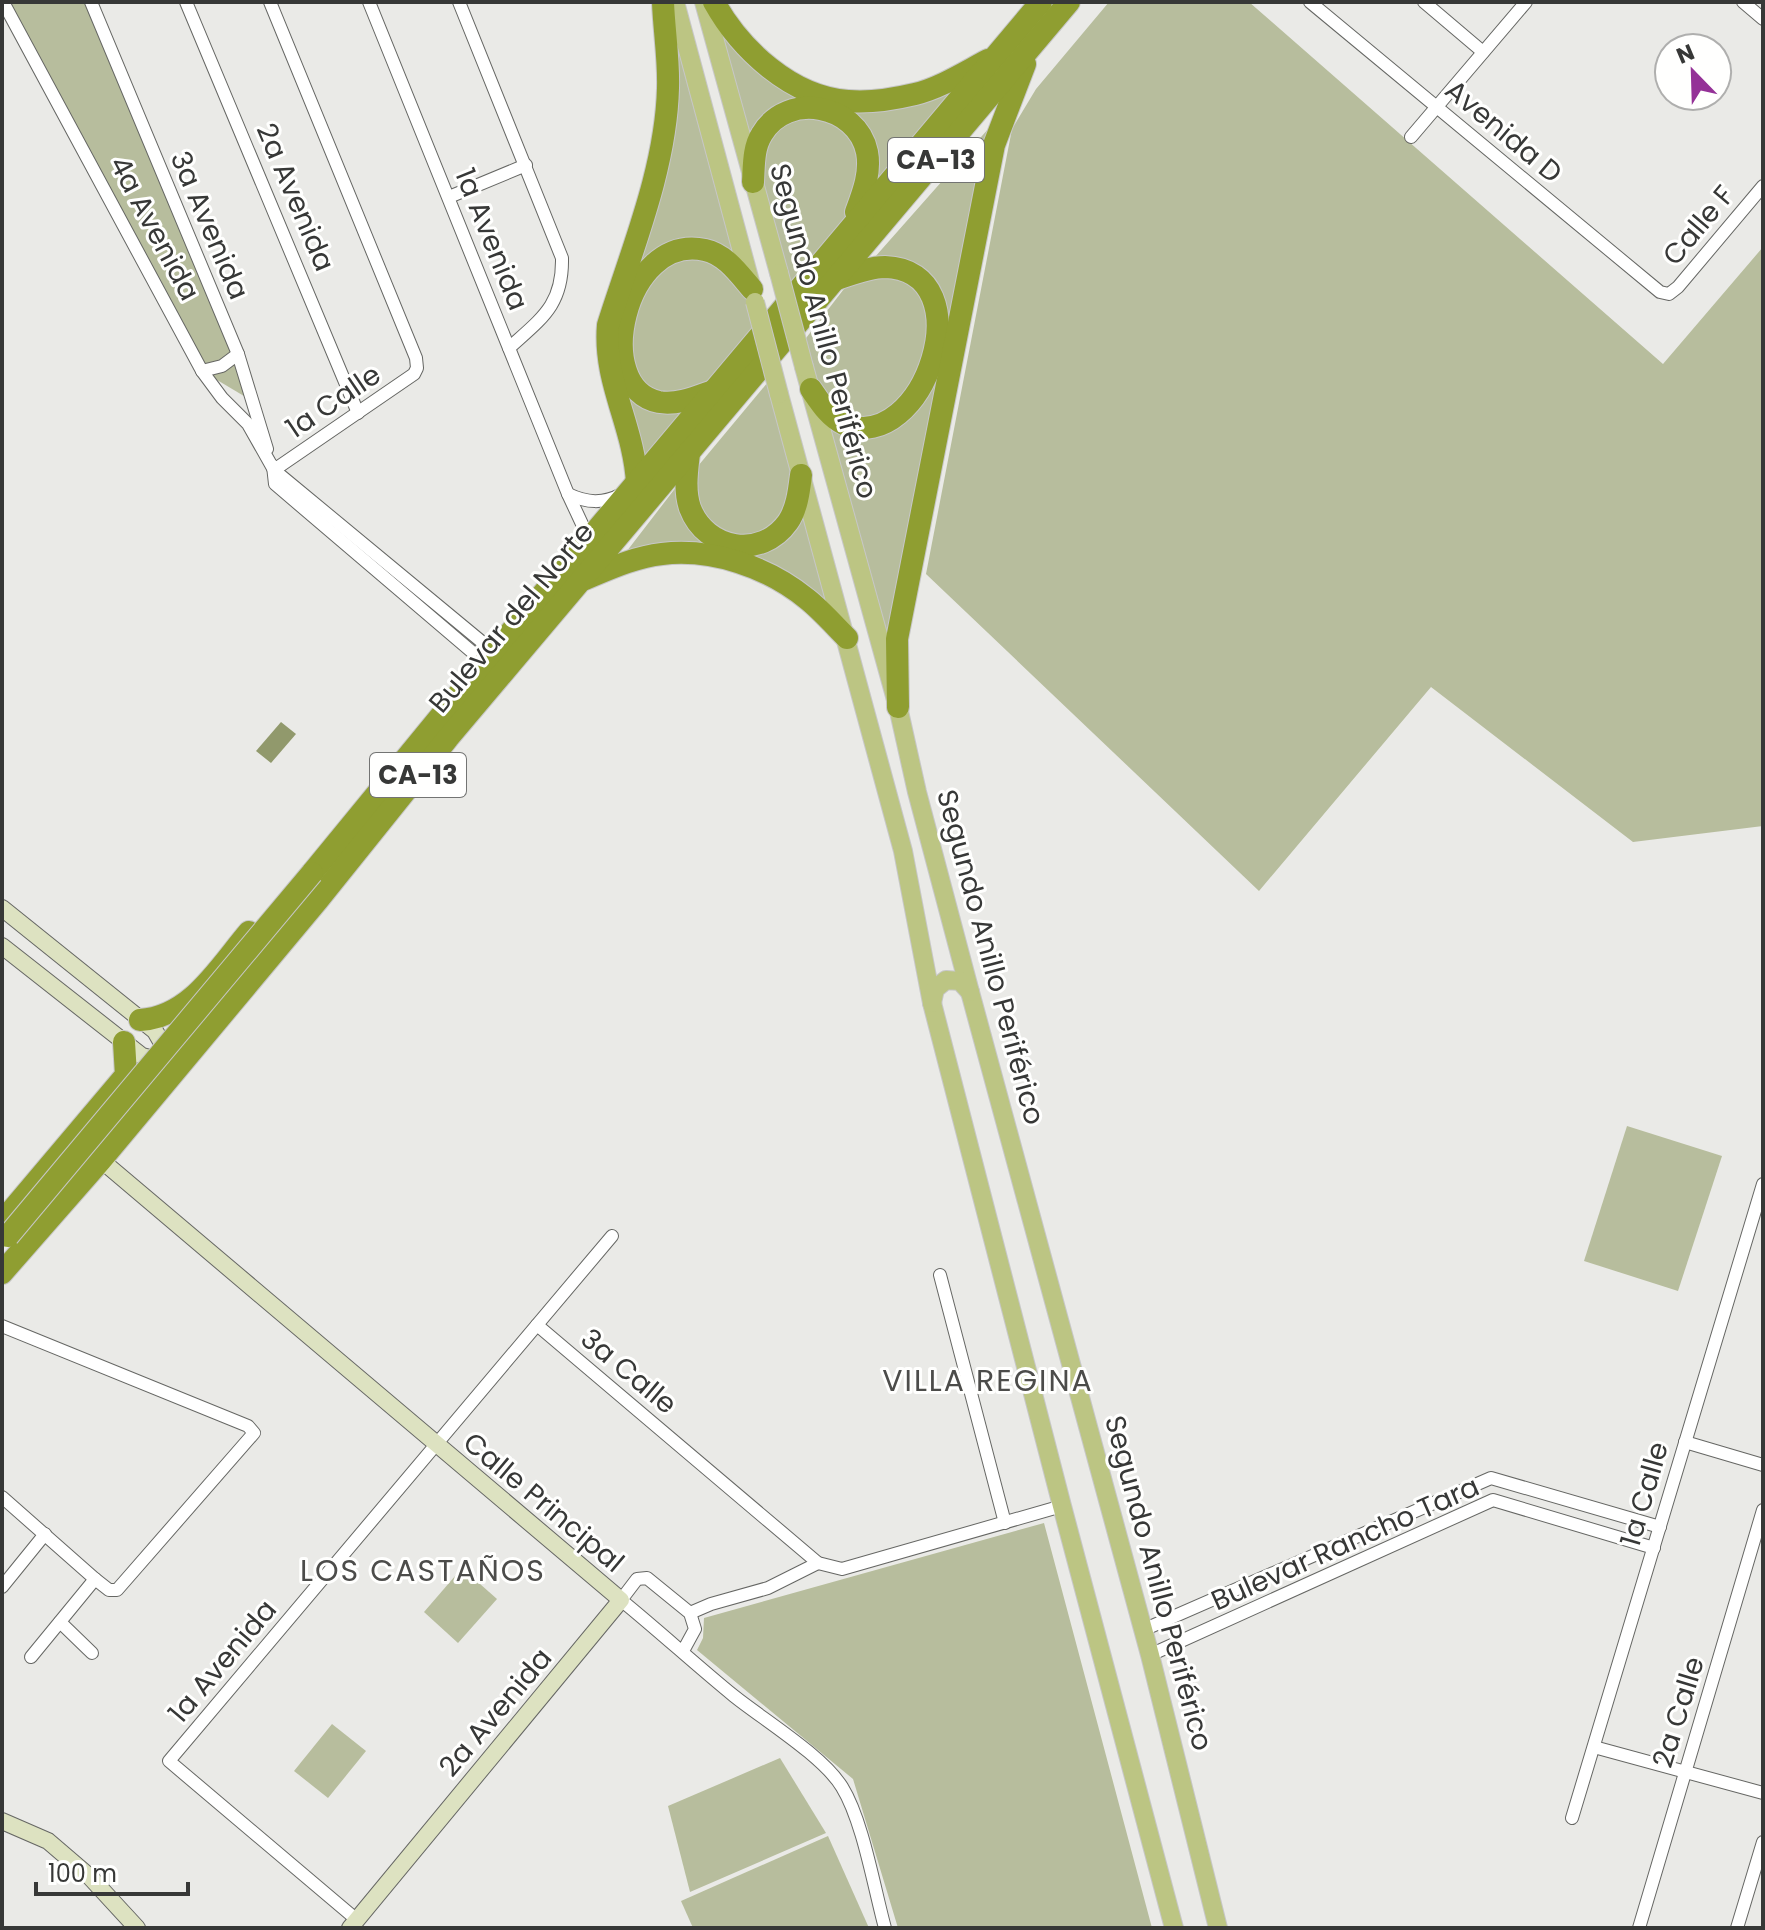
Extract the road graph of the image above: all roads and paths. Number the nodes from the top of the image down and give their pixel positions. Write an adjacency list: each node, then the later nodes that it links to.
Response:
1 (3, 2): 33 (street, 4a Avenida)
2 (91, 2): 32 (street, 3a Avenida)
3 (186, 2): 36 (street, 2a Avenida)
4 (270, 2): 36 (street, 1a Calle)
5 (369, 2): 26 (street, 1a Avenida)
6 (459, 2): 23 (street)
7 (663, 2): 40 (highway)
8 (675, 2): 30 (main road, Segundo Anillo Periférico)
9 (704, 2): 24 (main road, Segundo Anillo Periférico)
10 (714, 2): 20 (highway)
11 (1041, 2): 20 (highway, Bulevar del Norte / CA-13)
12 (1069, 2): 18 (highway, Bulevar del Norte / CA-13)
13 (1310, 2): 21 (street, Avenida D)
14 (1424, 2): 19 (street)
15 (1526, 2): 19 (street)
16 (1743, 2): 17 (street)
17 (1763, 19)
18 (1036, 41): 28 (highway, Bulevar del Norte / CA-13); 46 (highway)
19 (1483, 52): 21 (street)
20 (996, 56): 27 (highway, Bulevar del Norte / CA-13)
21 (1437, 107): 22 (street); 29 (street, Avenida D)
22 (1411, 137)
23 (526, 165): 26 (street); 31 (street)
24 (753, 182): 27 (highway); 34 (main road, Segundo Anillo Periférico, bridge)
25 (1763, 186): 29 (street, Calle F)
26 (449, 197): 31 (street, 1a Avenida)
27 (850, 228): 35 (highway, Bulevar del Norte / CA-13)
28 (836, 279): 34 (highway); 37 (highway, Bulevar del Norte / CA-13)
29 (1669, 294)
30 (754, 295): 35 (highway); 39 (main road, Segundo Anillo Periférico, bridge)
31 (509, 348): 41 (street, 1a Avenida)
32 (238, 354): 33 (street); 38 (street, 3a Avenida)
33 (202, 371): 38 (street, 4a Avenida)
34 (808, 378): 46 (main road, Segundo Anillo Periférico)
35 (714, 390): 40 (highway, Bulevar del Norte / CA-13)
36 (358, 413): 38 (street, 1a Calle)
37 (689, 453): 39 (highway); 43 (highway, Bulevar del Norte / CA-13)
38 (274, 470): 45 (street)
39 (801, 475): 44 (main road, Segundo Anillo Periférico)
40 (634, 487): 41 (street); 42 (highway, Bulevar del Norte / CA-13)
41 (568, 494): 42 (street, 1a Avenida)
42 (589, 539): 45 (highway, Bulevar del Norte / CA-13)
43 (580, 581): 44 (highway); 48 (highway, Bulevar del Norte / CA-13)
44 (847, 638): 52 (main road, Segundo Anillo Periférico)
45 (489, 658): 47 (highway, Bulevar del Norte / CA-13)
46 (898, 707): 51 (main road, Segundo Anillo Periférico)
47 (318, 866): 53 (highway); 62 (highway, Bulevar del Norte / CA-13, bridge)
48 (311, 907): 55 (highway); 60 (highway, Bulevar del Norte / CA-13)
49 (2, 908): 54 (street)
50 (2, 946): 56 (street)
51 (970, 992): 52 (main road); 86 (main road, Segundo Anillo Periférico)
52 (932, 1003): 73 (main road, Segundo Anillo Periférico)
53 (173, 1012): 54 (highway); 55 (highway)
54 (140, 1020): 57 (street)
55 (193, 1039): 57 (highway)
56 (124, 1042): 57 (street); 58 (highway)
57 (172, 1063): 59 (highway)
58 (126, 1075): 59 (highway); 62 (highway)
59 (154, 1083): 64 (highway)
60 (101, 1160): 64 (highway, Bulevar del Norte / CA-13); 69 (street, Calle Principal)
61 (1763, 1184): 68 (street, 1a Calle)
62 (4, 1234)
63 (612, 1236): 66 (street, 1a Avenida)
64 (5, 1270)
65 (940, 1275): 76 (street)
66 (537, 1325): 69 (street, 1a Avenida); 80 (street, 3a Calle)
67 (2, 1326): 81 (street)
68 (1685, 1442): 70 (street); 77 (street, 1a Calle)
69 (436, 1446): 83 (street, Calle Principal); 97 (street, 1a Avenida)
70 (1763, 1465)
71 (1456, 1491): 75 (street); 77 (street, Bulevar Rancho Tara); 86 (street, Bulevar Rancho Tara)
72 (2, 1497): 78 (street)
73 (1062, 1506): 76 (street); 100 (main road, Segundo Anillo Periférico)
74 (1763, 1510): 92 (street, 2a Calle)
75 (1465, 1511): 79 (street, Bulevar Rancho Tara); 89 (street, Bulevar Rancho Tara)
76 (1005, 1523): 80 (street)
77 (1660, 1527): 79 (street, 1a Calle)
78 (45, 1534): 81 (street); 82 (street)
79 (1654, 1548): 91 (street, 1a Calle)
80 (824, 1566): 84 (street)
81 (95, 1579): 85 (street)
82 (2, 1587)
83 (621, 1600): 84 (street, 2a Avenida); 87 (street, Calle Principal); 97 (street, 2a Avenida)
84 (690, 1613): 87 (street)
85 (60, 1622): 88 (street); 90 (street)
86 (1143, 1630): 89 (main road, Segundo Anillo Periférico)
87 (683, 1651): 99 (street, Calle Principal)
88 (92, 1653)
89 (1150, 1655): 101 (main road, Segundo Anillo Periférico)
90 (31, 1657)
91 (1594, 1747): 92 (street); 94 (street, 1a Calle)
92 (1685, 1772): 93 (street); 102 (street, 2a Calle)
93 (1763, 1793)
94 (1572, 1818)
95 (2, 1821): 98 (street)
96 (1763, 1842): 103 (street)
97 (358, 1925)
98 (137, 1928)
99 (885, 1928)
100 (1174, 1928)
101 (1218, 1928)
102 (1639, 1928)
103 (1737, 1928)

